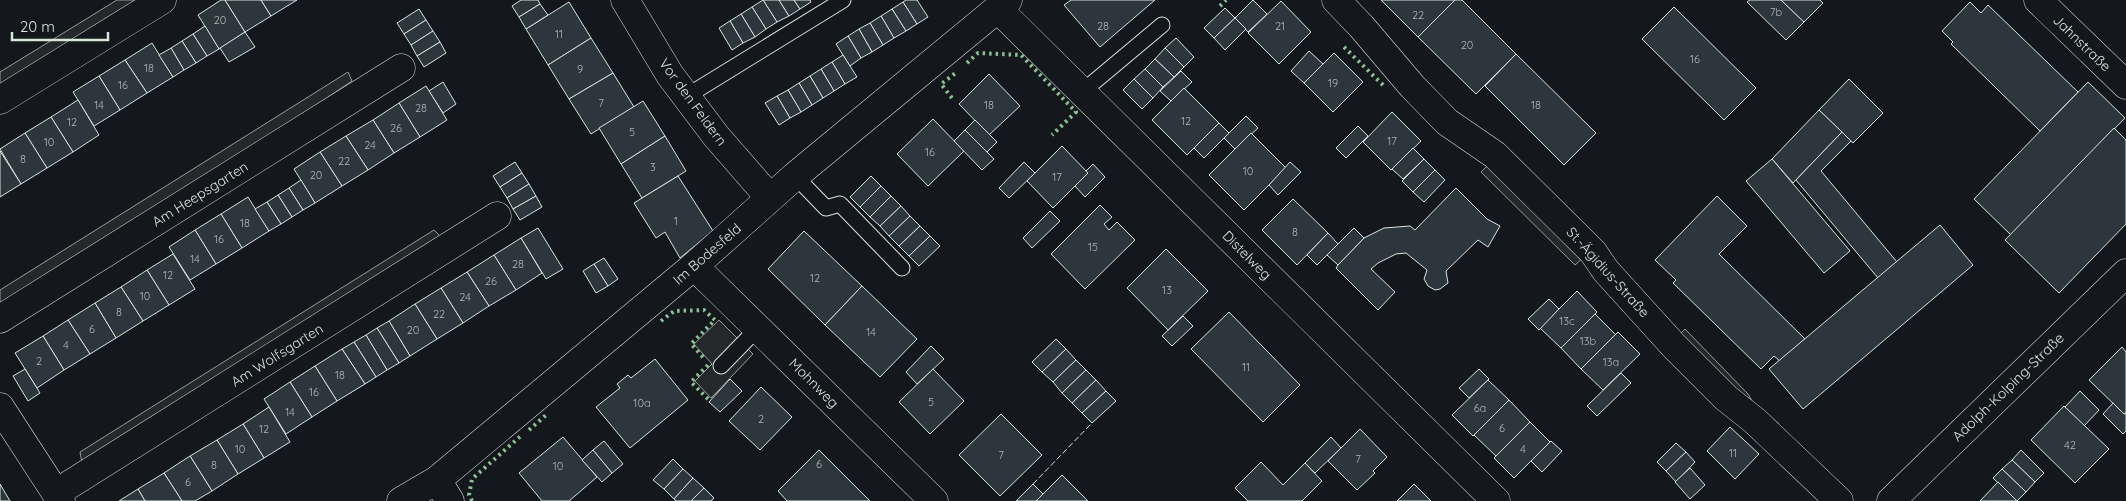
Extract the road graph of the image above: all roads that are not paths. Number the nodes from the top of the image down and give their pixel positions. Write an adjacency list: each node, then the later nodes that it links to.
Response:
1 (162, 0): 12 (street)
2 (625, 0): 11 (street, Vor den Feldern)
3 (842, 0): 11 (lane)
4 (1336, 0): 28 (street, St.-Ägidius-Straße)
5 (2038, 0): 9 (street, Jahnstraße)
6 (1003, 4): 10 (street, Distelweg); 13 (street, Im Bodesfeld)
7 (1162, 25): 10 (lane)
8 (401, 68): 19 (street, Am Heepsgarten)
9 (2126, 86)
10 (1082, 92): 27 (street, Distelweg)
11 (687, 96): 14 (street, Vor den Feldern)
12 (0, 100)
13 (795, 176): 14 (street, Im Bodesfeld); 17 (lane)
14 (770, 198): 16 (street, Im Bodesfeld)
15 (497, 216): 24 (street, Am Wolfsgarten)
16 (694, 266): 20 (street, Mohnweg); 23 (street, Im Bodesfeld)
17 (902, 268)
18 (2126, 273): 29 (street, Adolph-Kolping-Straße)
19 (0, 319)
20 (758, 328): 21 (lane); 26 (street, Mohnweg)
21 (721, 366)
22 (0, 407): 24 (street)
23 (444, 491): 25 (street, Im Bodesfeld)
24 (58, 497)
25 (401, 501)
26 (934, 501)
27 (1496, 501)
28 (1839, 501)
29 (1891, 501)

